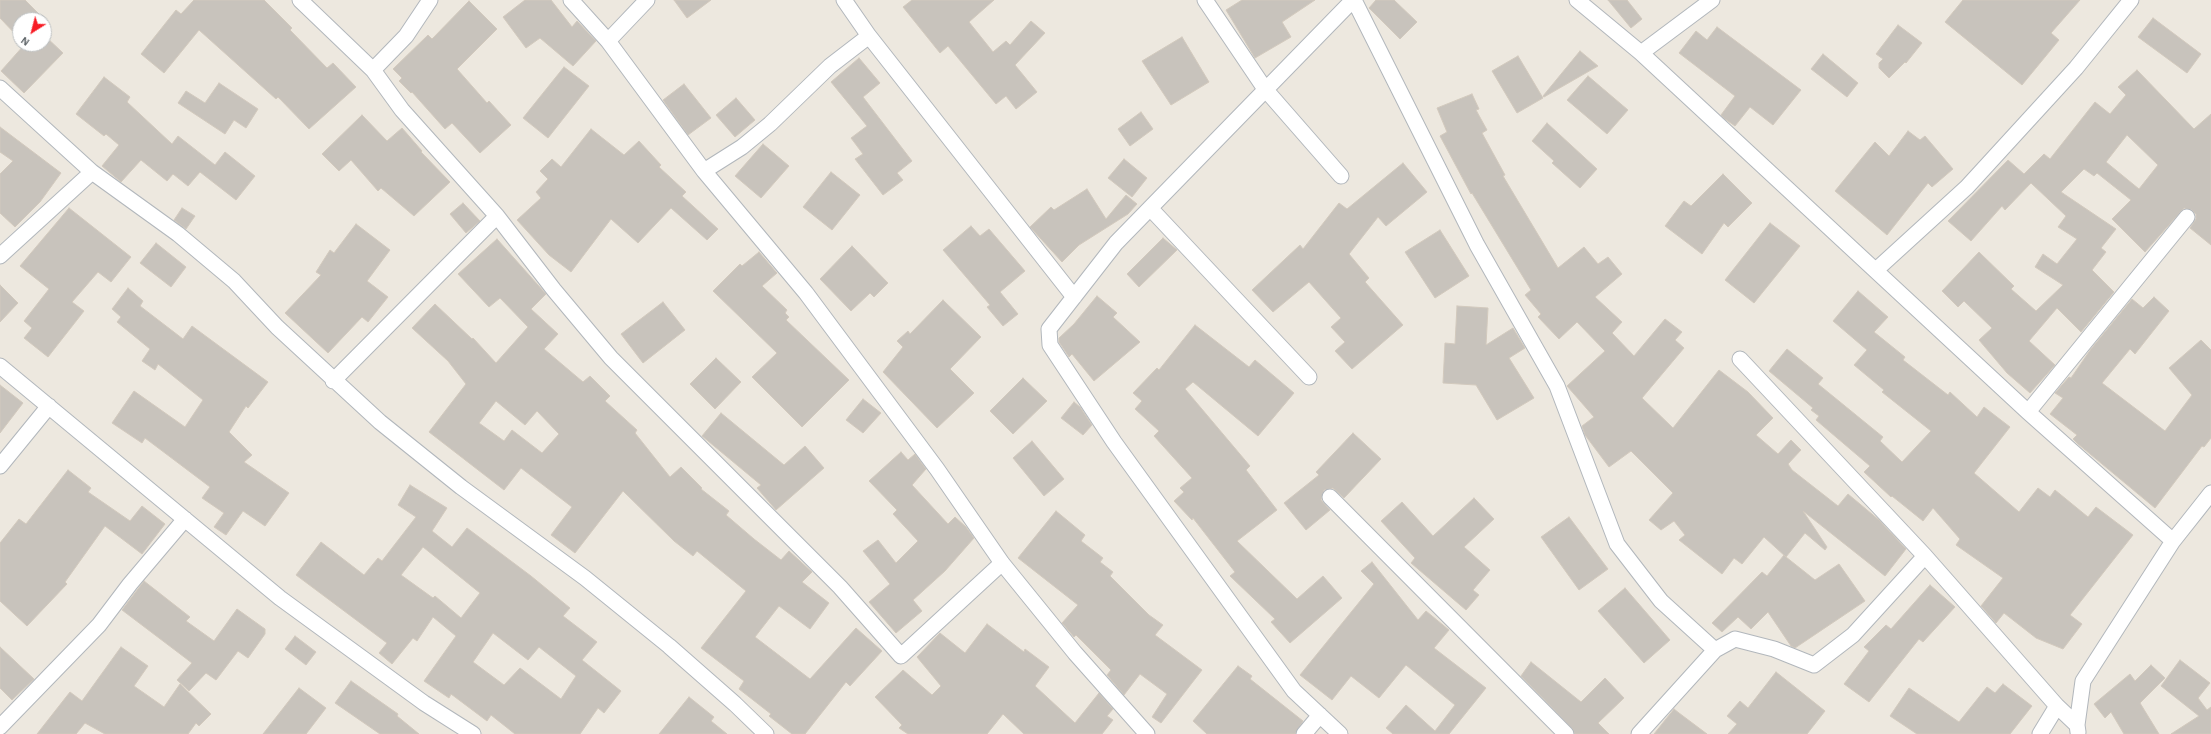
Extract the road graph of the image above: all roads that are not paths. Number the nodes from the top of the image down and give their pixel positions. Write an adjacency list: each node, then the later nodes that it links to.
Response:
1 (300, 0): 14 (street)
2 (430, 0): 14 (street)
3 (572, 0): 12 (street)
4 (647, 0): 12 (street)
5 (844, 0): 11 (street)
6 (1205, 0): 16 (street)
7 (1354, 0): 16 (street); 39 (street)
8 (1578, 0): 13 (street)
9 (1712, 0): 13 (street)
10 (2130, 0): 24 (street)
11 (869, 36): 17 (street); 25 (street)
12 (608, 41): 17 (street)
13 (1641, 53): 24 (street)
14 (372, 70): 21 (street)
15 (0, 88): 18 (street)
16 (1265, 89): 19 (street); 20 (street)
17 (704, 171): 38 (street)
18 (92, 172): 23 (street); 29 (street)
19 (1341, 176)
20 (1150, 208): 25 (street); 28 (street)
21 (498, 216): 29 (street); 38 (street)
22 (2187, 217): 31 (street)
23 (0, 256)
24 (1876, 270): 31 (street)
25 (1074, 297): 41 (street)
26 (1740, 359): 37 (street)
27 (0, 366): 30 (street)
28 (1309, 377)
29 (333, 381): 46 (street)
30 (49, 406): 32 (street); 35 (street)
31 (2028, 412): 36 (street)
32 (0, 466)
33 (2211, 493): 36 (street)
34 (1330, 497): 50 (street)
35 (185, 519): 42 (street); 45 (street)
36 (2173, 541): 43 (street)
37 (1925, 556): 39 (street); 40 (street)
38 (1002, 563): 47 (street)
39 (1715, 650): 51 (street)
40 (2057, 706): 43 (street); 52 (street)
41 (1320, 715): 48 (street); 49 (street)
42 (0, 728): 44 (street)
43 (2078, 729)
44 (5, 734)
45 (473, 734)
46 (766, 734)
47 (1147, 734)
48 (1304, 734)
49 (1340, 734)
50 (1566, 734)
51 (1639, 734)
52 (2040, 734)

